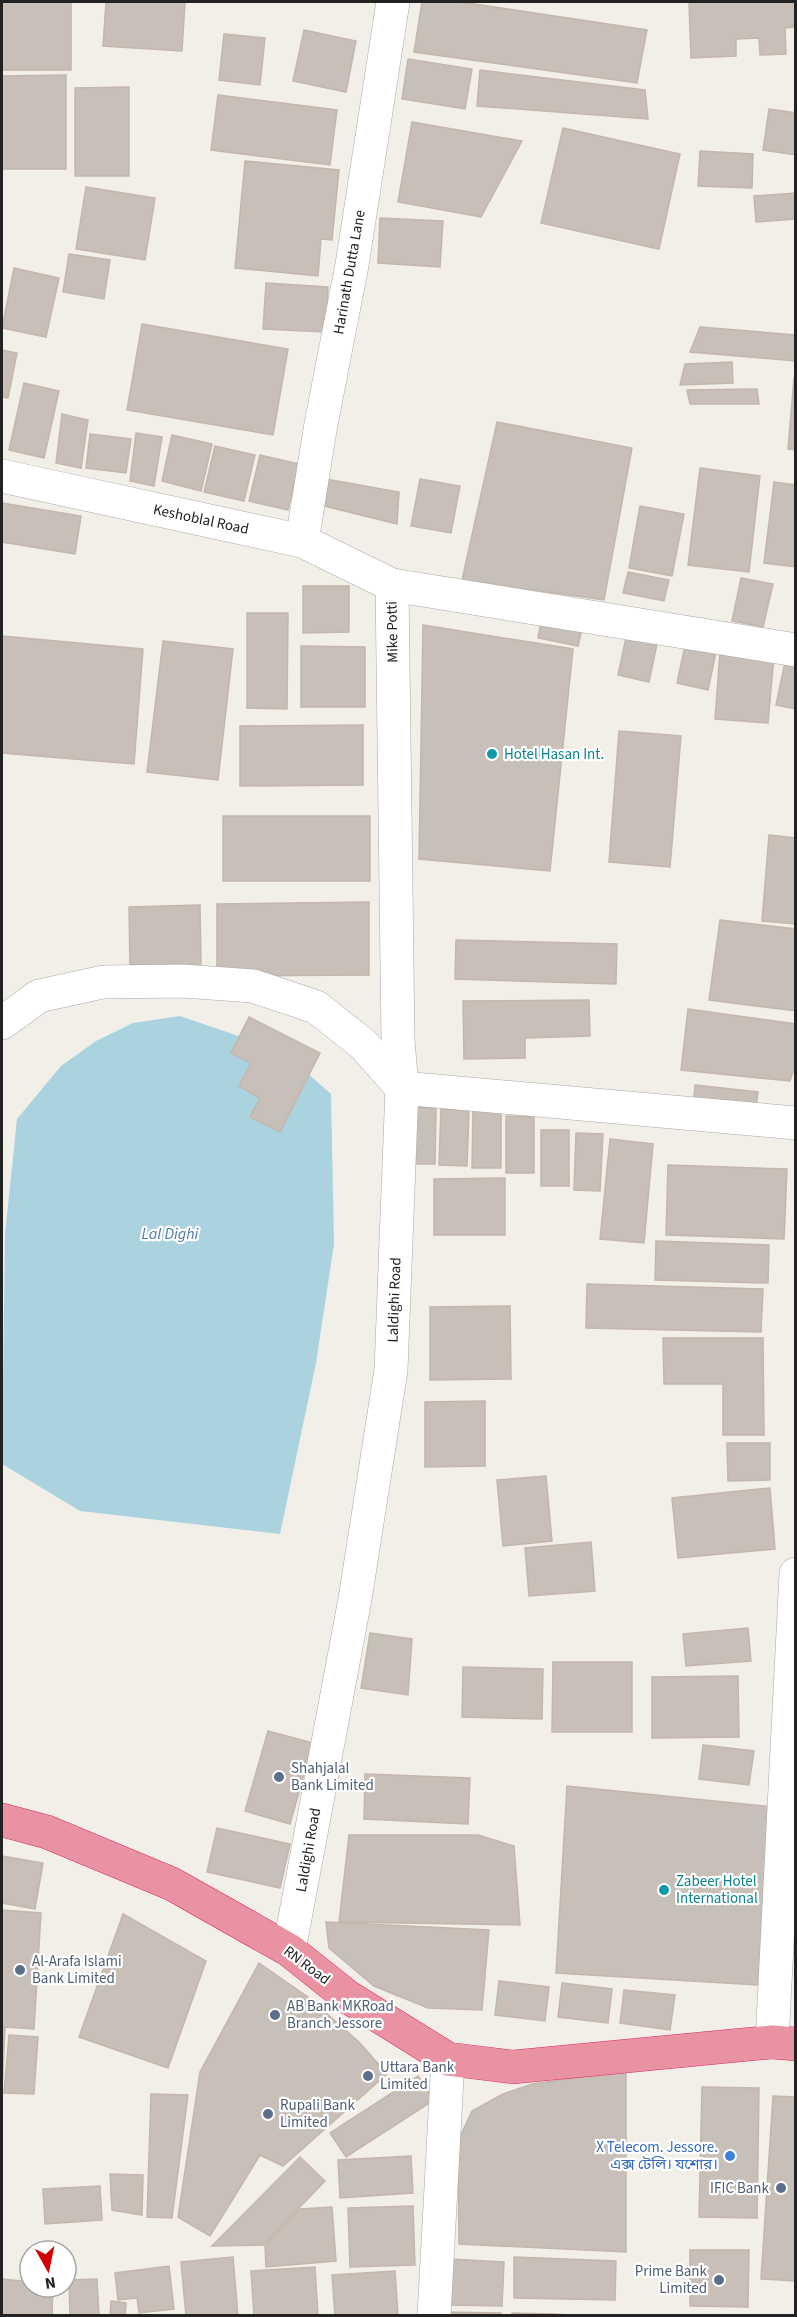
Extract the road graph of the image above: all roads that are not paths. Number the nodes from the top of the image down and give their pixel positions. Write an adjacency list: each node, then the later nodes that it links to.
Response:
1 (393, 2): 3 (street, Harinath Dutta Lane)
2 (2, 476): 3 (street, Keshoblal Road)
3 (302, 541): 4 (street, Keshoblal Road)
4 (392, 585): 5 (street, Mike Potti); 7 (street, Mike Potti)
5 (795, 650)
6 (2, 1023): 7 (street)
7 (402, 1088): 8 (street); 11 (street, Laldighi Road)
8 (795, 1123)
9 (795, 1574): 12 (street)
10 (2, 1820): 11 (highway, RN Road)
11 (289, 1950): 13 (highway, RN Road)
12 (784, 2043): 13 (highway, RN Road)
13 (448, 2059): 14 (street)
14 (434, 2316)

